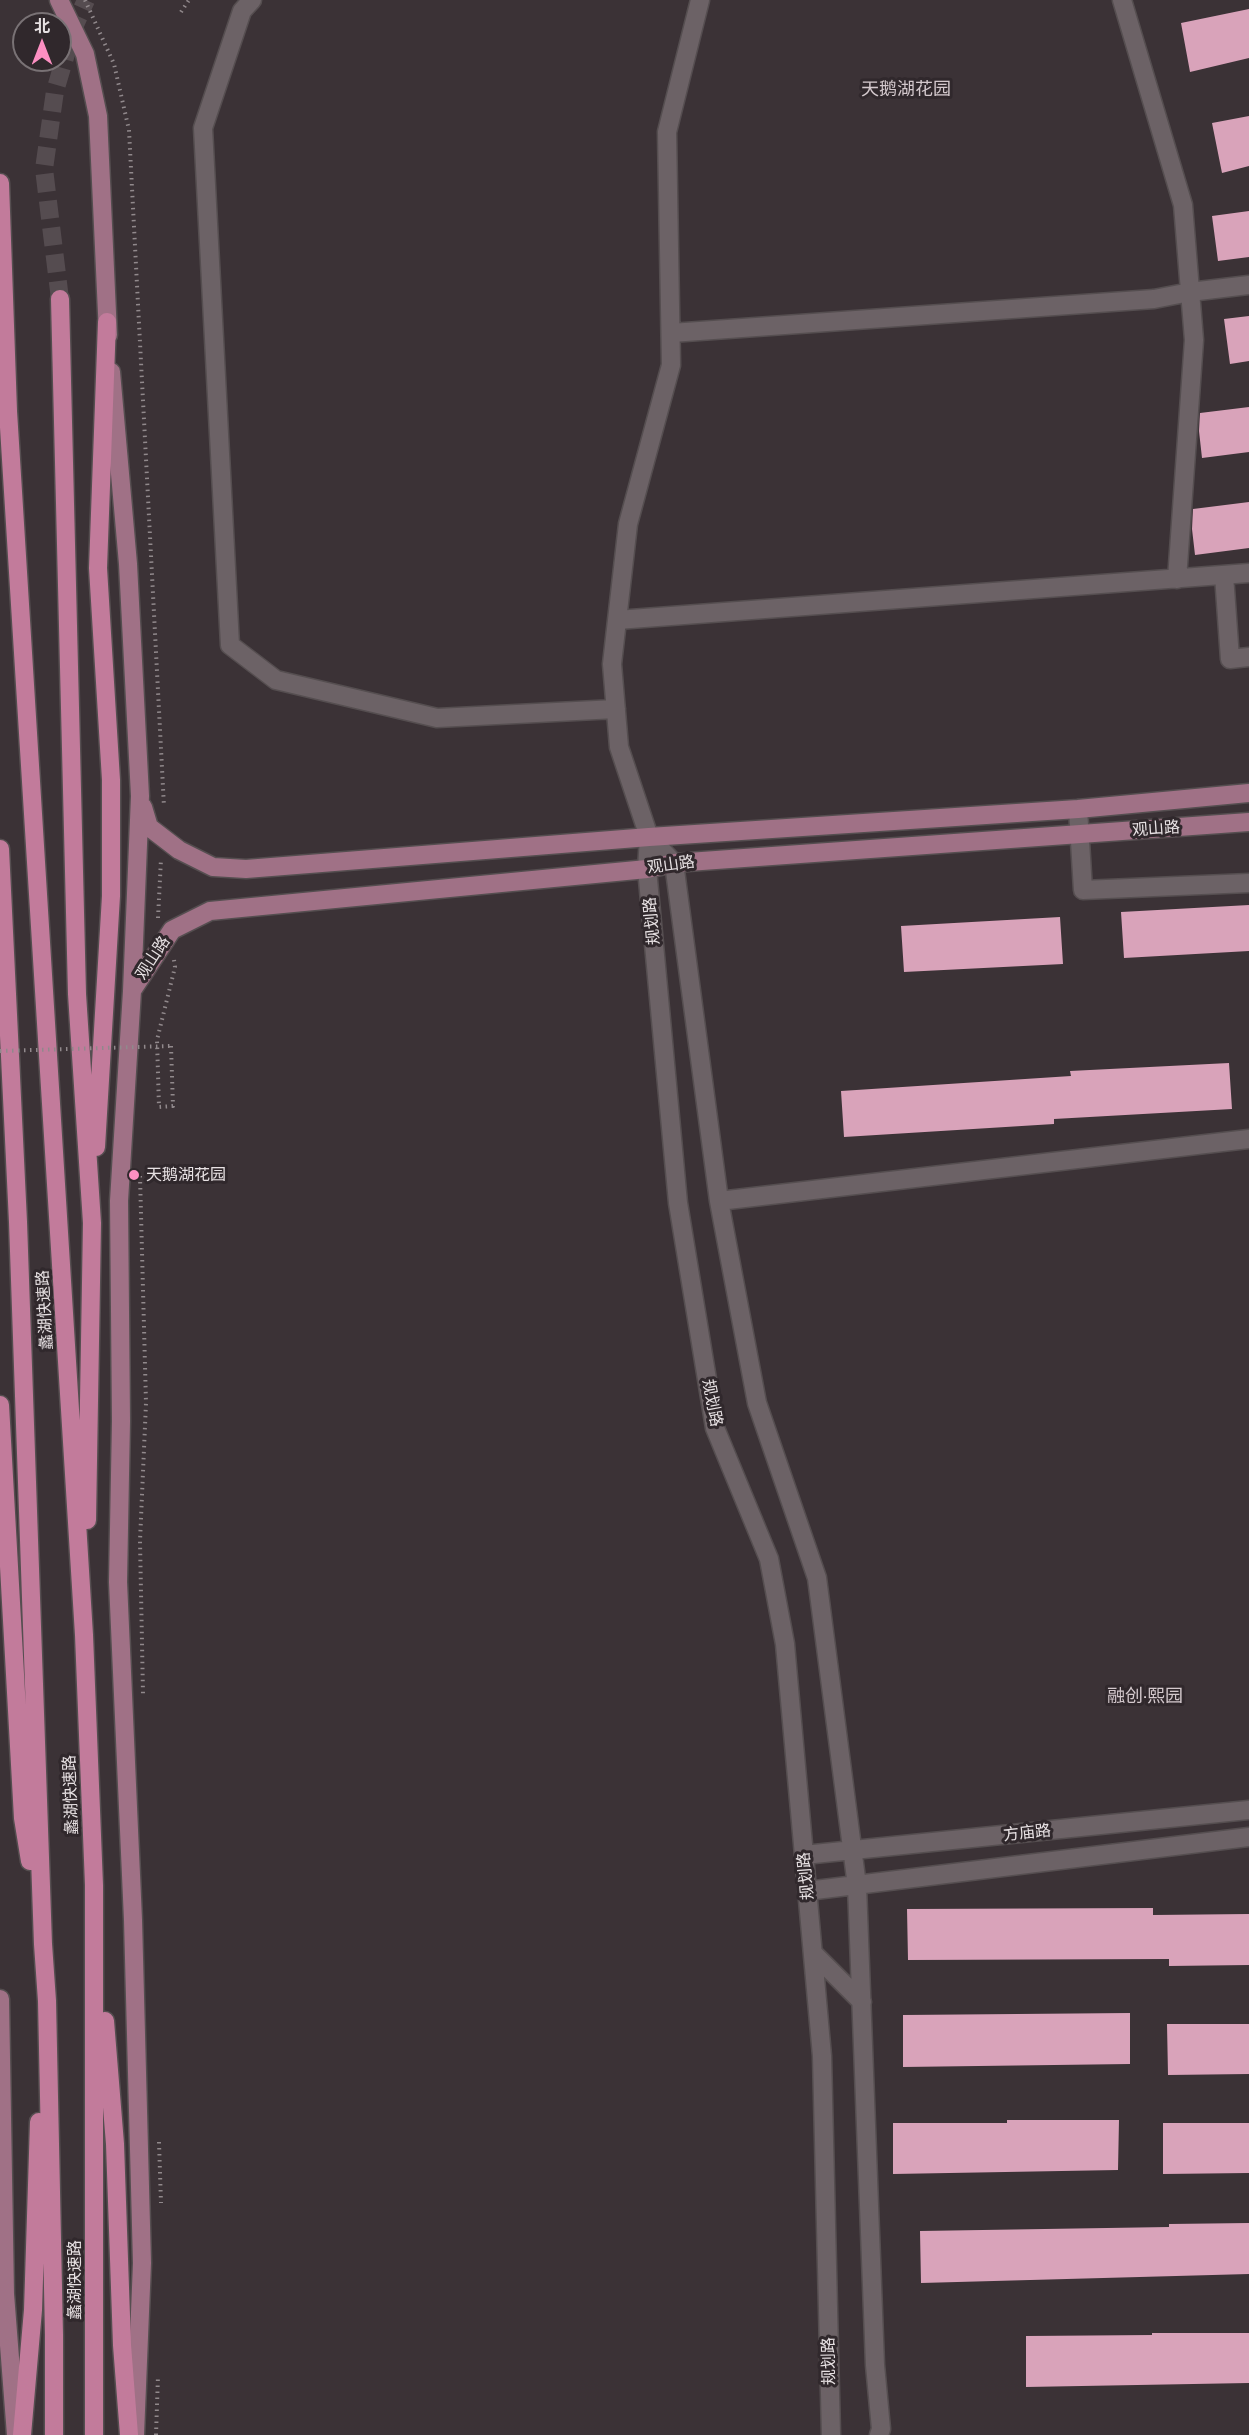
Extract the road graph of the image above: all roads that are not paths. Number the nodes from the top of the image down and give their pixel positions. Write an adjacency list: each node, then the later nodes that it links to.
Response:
1 (59, 0): 9 (main road)
2 (252, 0): 16 (street)
3 (700, 0): 10 (street)
4 (1122, 0): 7 (street)
5 (0, 183): 33 (highway, 蠡湖快速路)
6 (1249, 285): 7 (street)
7 (1190, 292): 10 (street); 13 (street)
8 (60, 299): 30 (highway)
9 (107, 322): 18 (main road); 30 (highway)
10 (671, 333): 14 (street)
11 (1249, 573): 12 (street)
12 (1224, 575): 13 (street); 15 (street)
13 (1177, 579): 14 (street)
14 (617, 620): 16 (street)
15 (1249, 657)
16 (616, 710): 22 (street)
17 (1249, 793): 19 (main road, 观山路)
18 (140, 796): 22 (main road, 观山路); 27 (main road)
19 (1078, 809): 21 (street); 22 (main road, 观山路)
20 (1249, 822): 21 (main road, 观山路)
21 (1079, 835): 24 (main road, 观山路); 26 (street)
22 (649, 837): 24 (street); 25 (street, 规划路)
23 (0, 849): 41 (highway, 蠡湖快速路)
24 (674, 863): 25 (main road, 观山路); 29 (street, 规划路)
25 (647, 869): 27 (main road, 观山路); 37 (street, 规划路)
26 (1249, 883)
27 (132, 991): 51 (main road)
28 (1249, 1139): 29 (street)
29 (719, 1201): 36 (street, 规划路)
30 (92, 1223): 33 (highway)
31 (0, 1395): 32 (highway)
32 (0, 1407): 41 (highway)
33 (84, 1635): 38 (highway, 蠡湖快速路)
34 (1249, 1810): 36 (street, 方庙路)
35 (1249, 1837): 39 (street, 方庙路)
36 (854, 1851): 37 (street, 方庙路); 39 (street, 规划路)
37 (804, 1855): 40 (street, 规划路)
38 (94, 1885): 49 (highway, 蠡湖快速路); 50 (highway)
39 (857, 1886): 40 (street, 方庙路); 45 (street, 规划路)
40 (807, 1891): 42 (street, 规划路)
41 (43, 1944): 44 (highway, 蠡湖快速路)
42 (813, 1953): 45 (street); 52 (street, 规划路)
43 (0, 1999): 46 (main road)
44 (47, 2001): 47 (highway); 48 (highway, 蠡湖快速路)
45 (862, 2002): 53 (street, 规划路)
46 (16, 2435)
47 (22, 2435)
48 (54, 2435)
49 (94, 2435)
50 (129, 2435)
51 (135, 2435)
52 (831, 2435)
53 (879, 2435)

